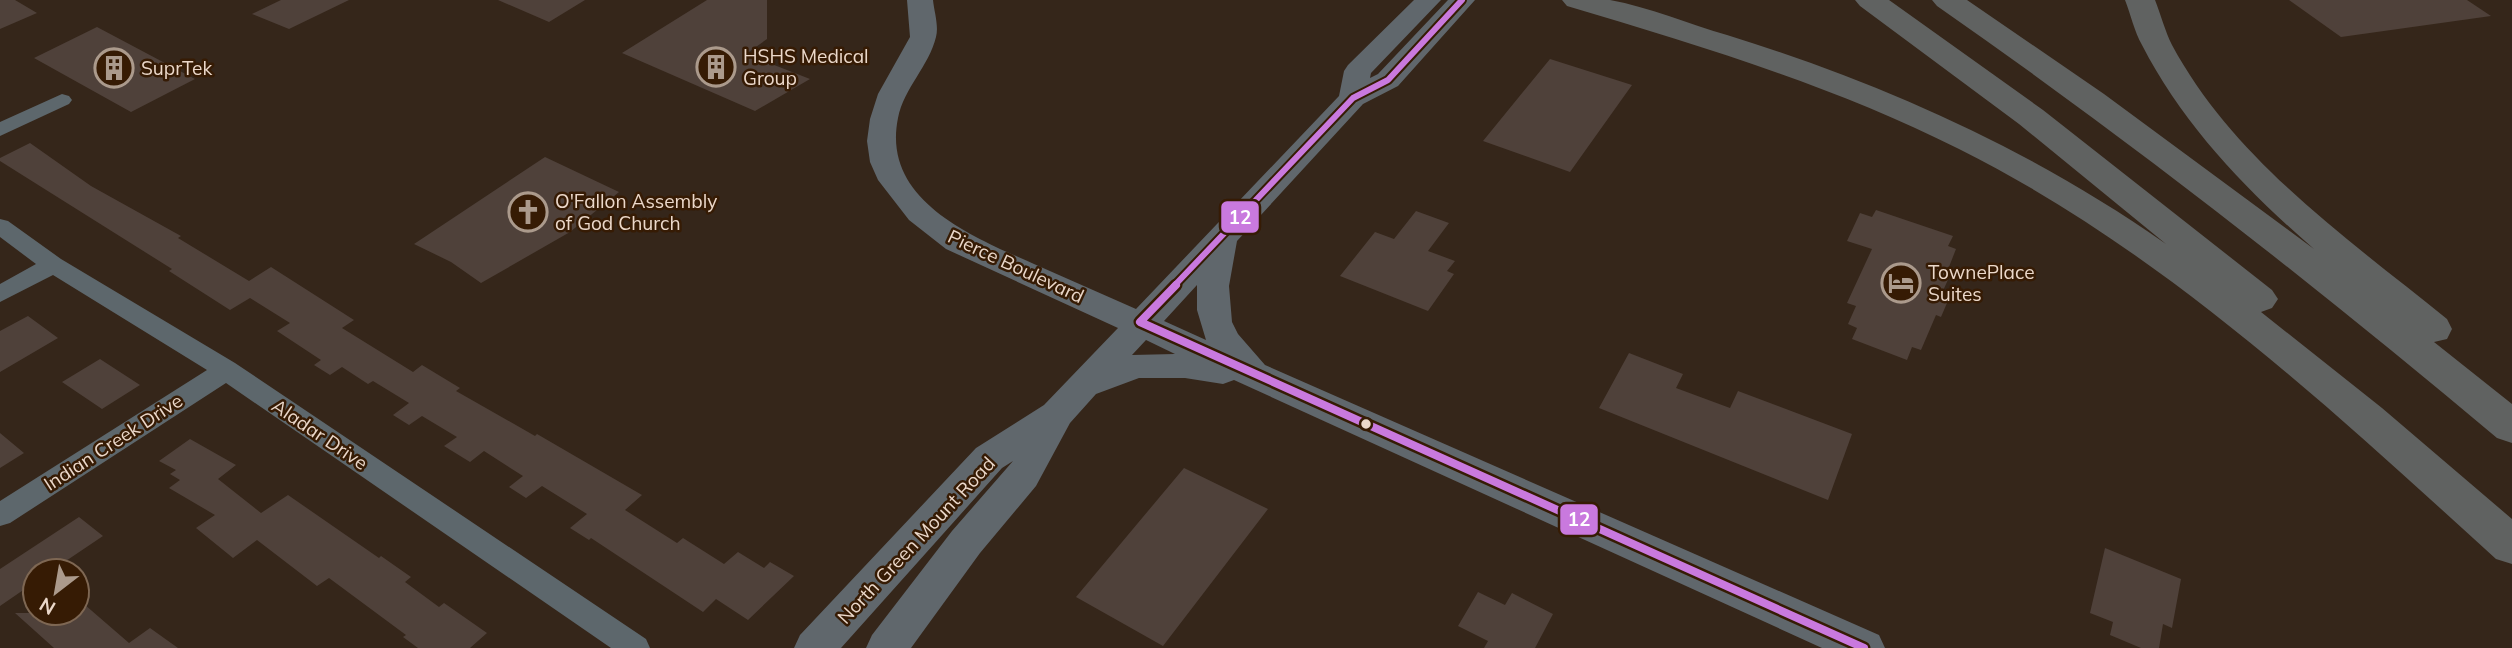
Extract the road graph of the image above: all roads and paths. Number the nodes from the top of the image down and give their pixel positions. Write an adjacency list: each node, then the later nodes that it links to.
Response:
1 (919, 0): 15 (street, Pierce Boulevard)
2 (1428, 0): 8 (street, North Green Mount Road)
3 (1462, 0): 8 (street, North Green Mount Road)
4 (1577, 0): 24 (highway)
5 (1870, 0): 23 (highway)
6 (1947, 0): 21 (highway)
7 (2140, 0): 19 (highway)
8 (1353, 98): 12 (street, North Green Mount Road)
9 (62, 100): 10 (street)
10 (0, 130)
11 (0, 226): 13 (street, Aladar Drive)
12 (1223, 236): 15 (street, North Green Mount Road); 17 (street)
13 (53, 265): 14 (street); 16 (street, Aladar Drive)
14 (0, 293)
15 (1140, 323): 17 (street, Pierce Boulevard); 18 (street, North Green Mount Road)
16 (226, 370): 22 (street, Indian Creek Drive); 25 (street, Aladar Drive)
17 (1257, 375): 18 (street); 28 (street, Pierce Boulevard)
18 (1082, 386): 20 (street, North Green Mount Road)
19 (2512, 396)
20 (1057, 414): 26 (street, North Green Mount Road); 27 (street, North Green Mount Road)
21 (2512, 427)
22 (0, 515)
23 (2512, 518)
24 (2512, 546)
25 (635, 648)
26 (815, 648)
27 (887, 648)
28 (1864, 648)

